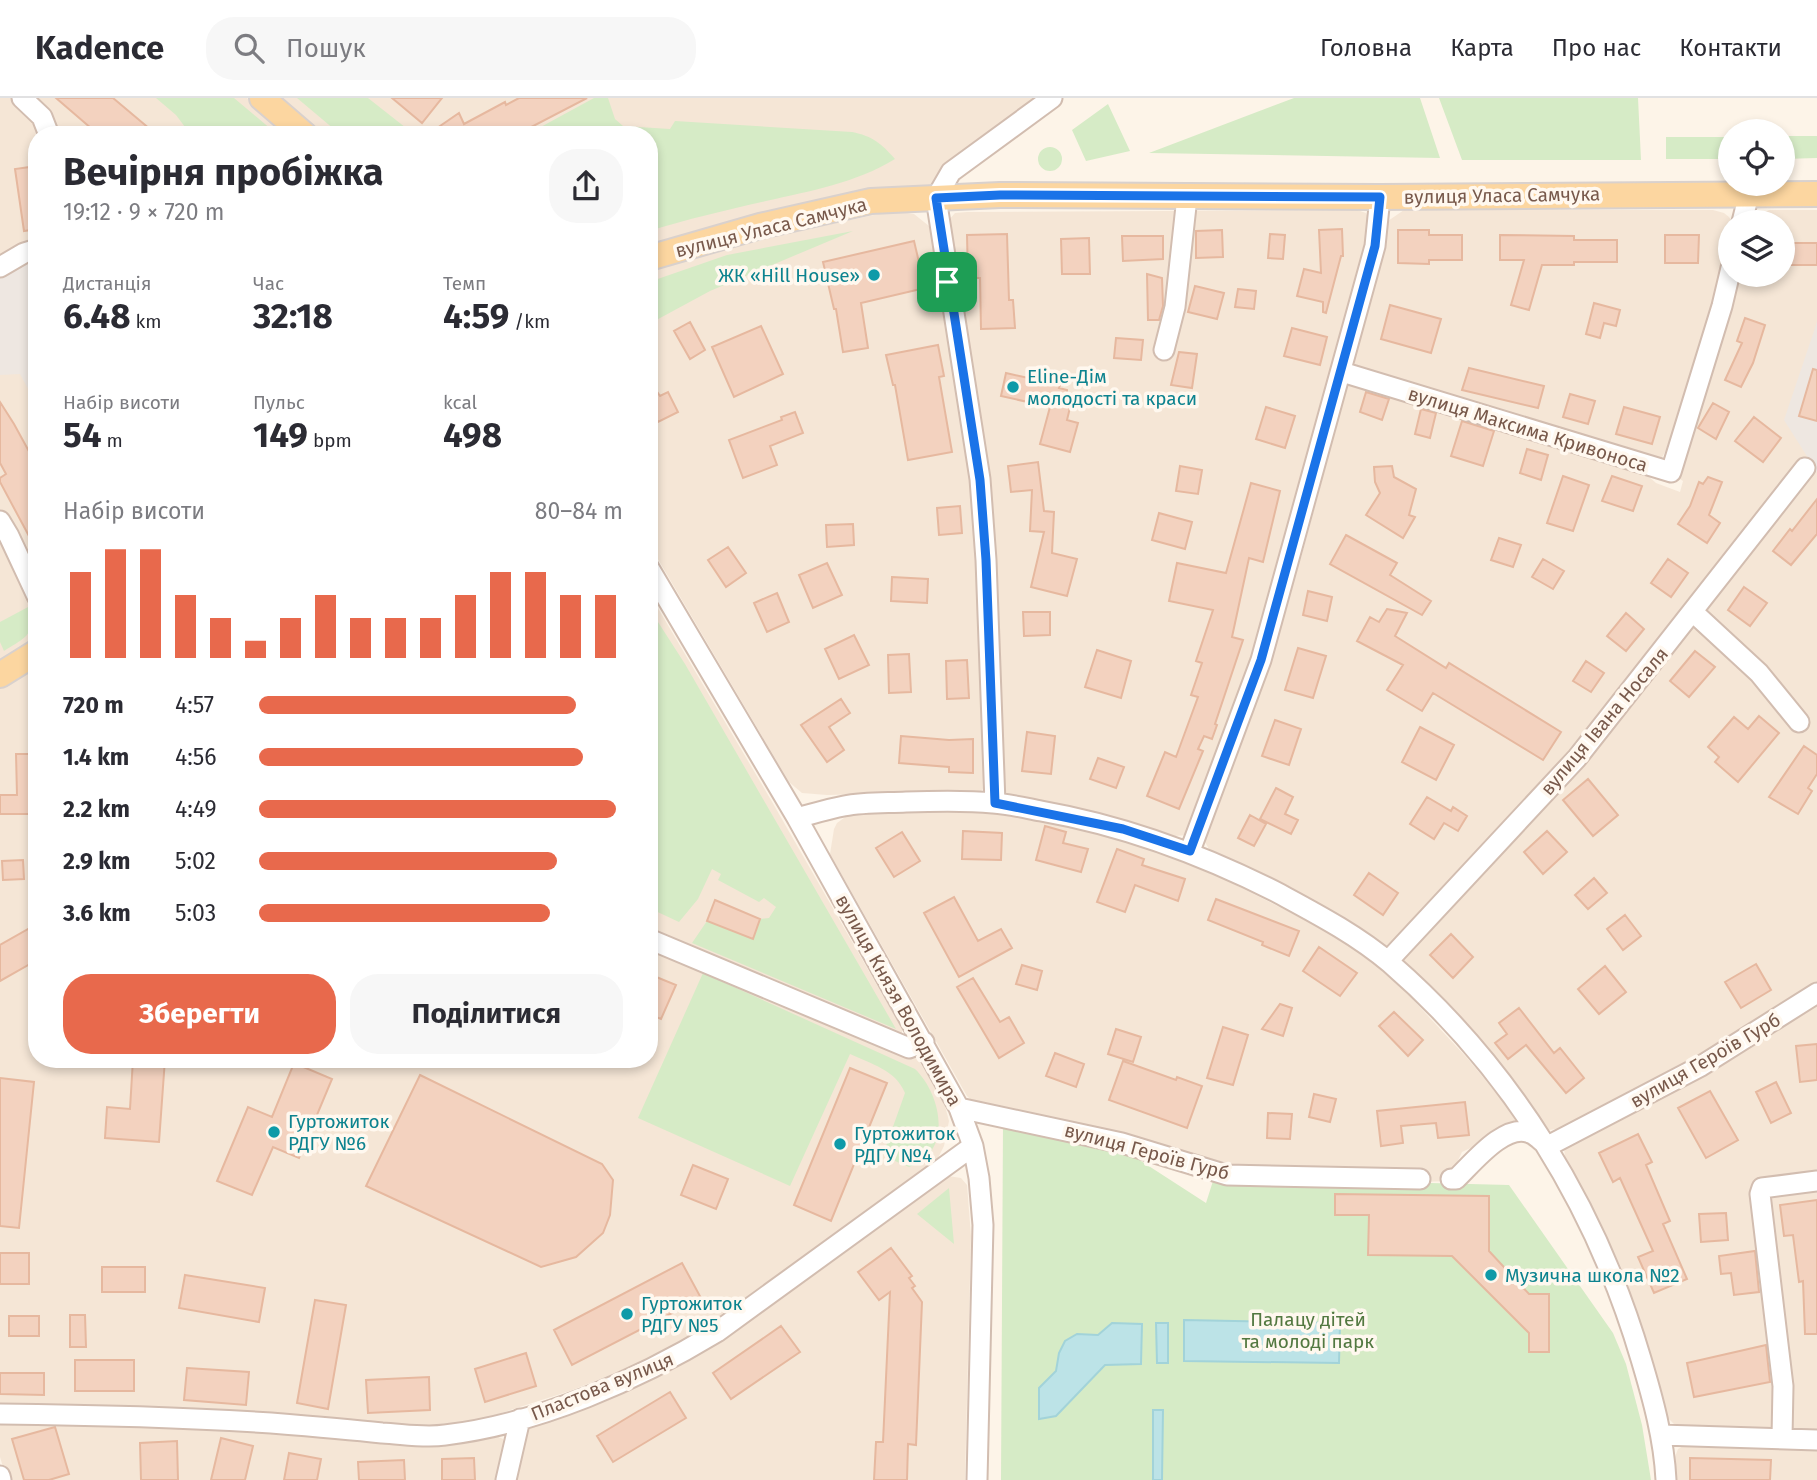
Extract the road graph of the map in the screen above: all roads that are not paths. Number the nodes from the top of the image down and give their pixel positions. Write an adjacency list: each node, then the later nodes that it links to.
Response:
1 (22, 98): 4 (street)
2 (262, 98): 5 (main road)
3 (1052, 98): 11 (street)
4 (46, 126)
5 (295, 126)
6 (1718, 194): 10 (main road, вулиця Уласа Самчука)
7 (1795, 194): 8 (main road, вулиця Уласа Самчука)
8 (1817, 194)
9 (1187, 197): 10 (main road, вулиця Уласа Самчука); 11 (main road, вулиця Уласа Самчука); 16 (street)
10 (1380, 197): 17 (street)
11 (936, 198): 13 (main road, вулиця Уласа Самчука); 26 (street)
12 (28, 252): 14 (street)
13 (658, 255)
14 (0, 267)
15 (1726, 287): 17 (street, вулиця Максима Кривоноса)
16 (1164, 350)
17 (1342, 372): 28 (street)
18 (1805, 468): 22 (street, вулиця Івана Носаля)
19 (0, 521): 20 (street)
20 (28, 578)
21 (658, 583): 27 (street, вулиця Князя Володимира)
22 (1693, 611): 25 (street); 30 (street, вулиця Івана Носаля)
23 (28, 656): 24 (main road)
24 (2, 668)
25 (1799, 722)
26 (995, 803): 27 (street); 28 (street)
27 (797, 818): 32 (street, вулиця Князя Володимира)
28 (1190, 851): 30 (street)
29 (658, 943): 32 (street)
30 (1388, 961): 35 (street)
31 (1817, 993): 35 (street, вулиця Героїв Гурб)
32 (924, 1042): 33 (street, вулиця Князя Володимира)
33 (959, 1108): 34 (street, вулиця Князя Володимира); 36 (street, вулиця Героїв Гурб)
34 (973, 1146): 40 (street, Пластова вулиця); 45 (street, вулиця Князя Володимира)
35 (1548, 1146): 37 (street); 41 (street)
36 (1420, 1179)
37 (1451, 1179)
38 (1817, 1181): 42 (street)
39 (0, 1414): 40 (street, Пластова вулиця)
40 (520, 1419): 44 (street)
41 (1661, 1436): 42 (street); 46 (street)
42 (1782, 1438): 43 (street)
43 (1817, 1440)
44 (506, 1480)
45 (977, 1480)
46 (1666, 1480)

